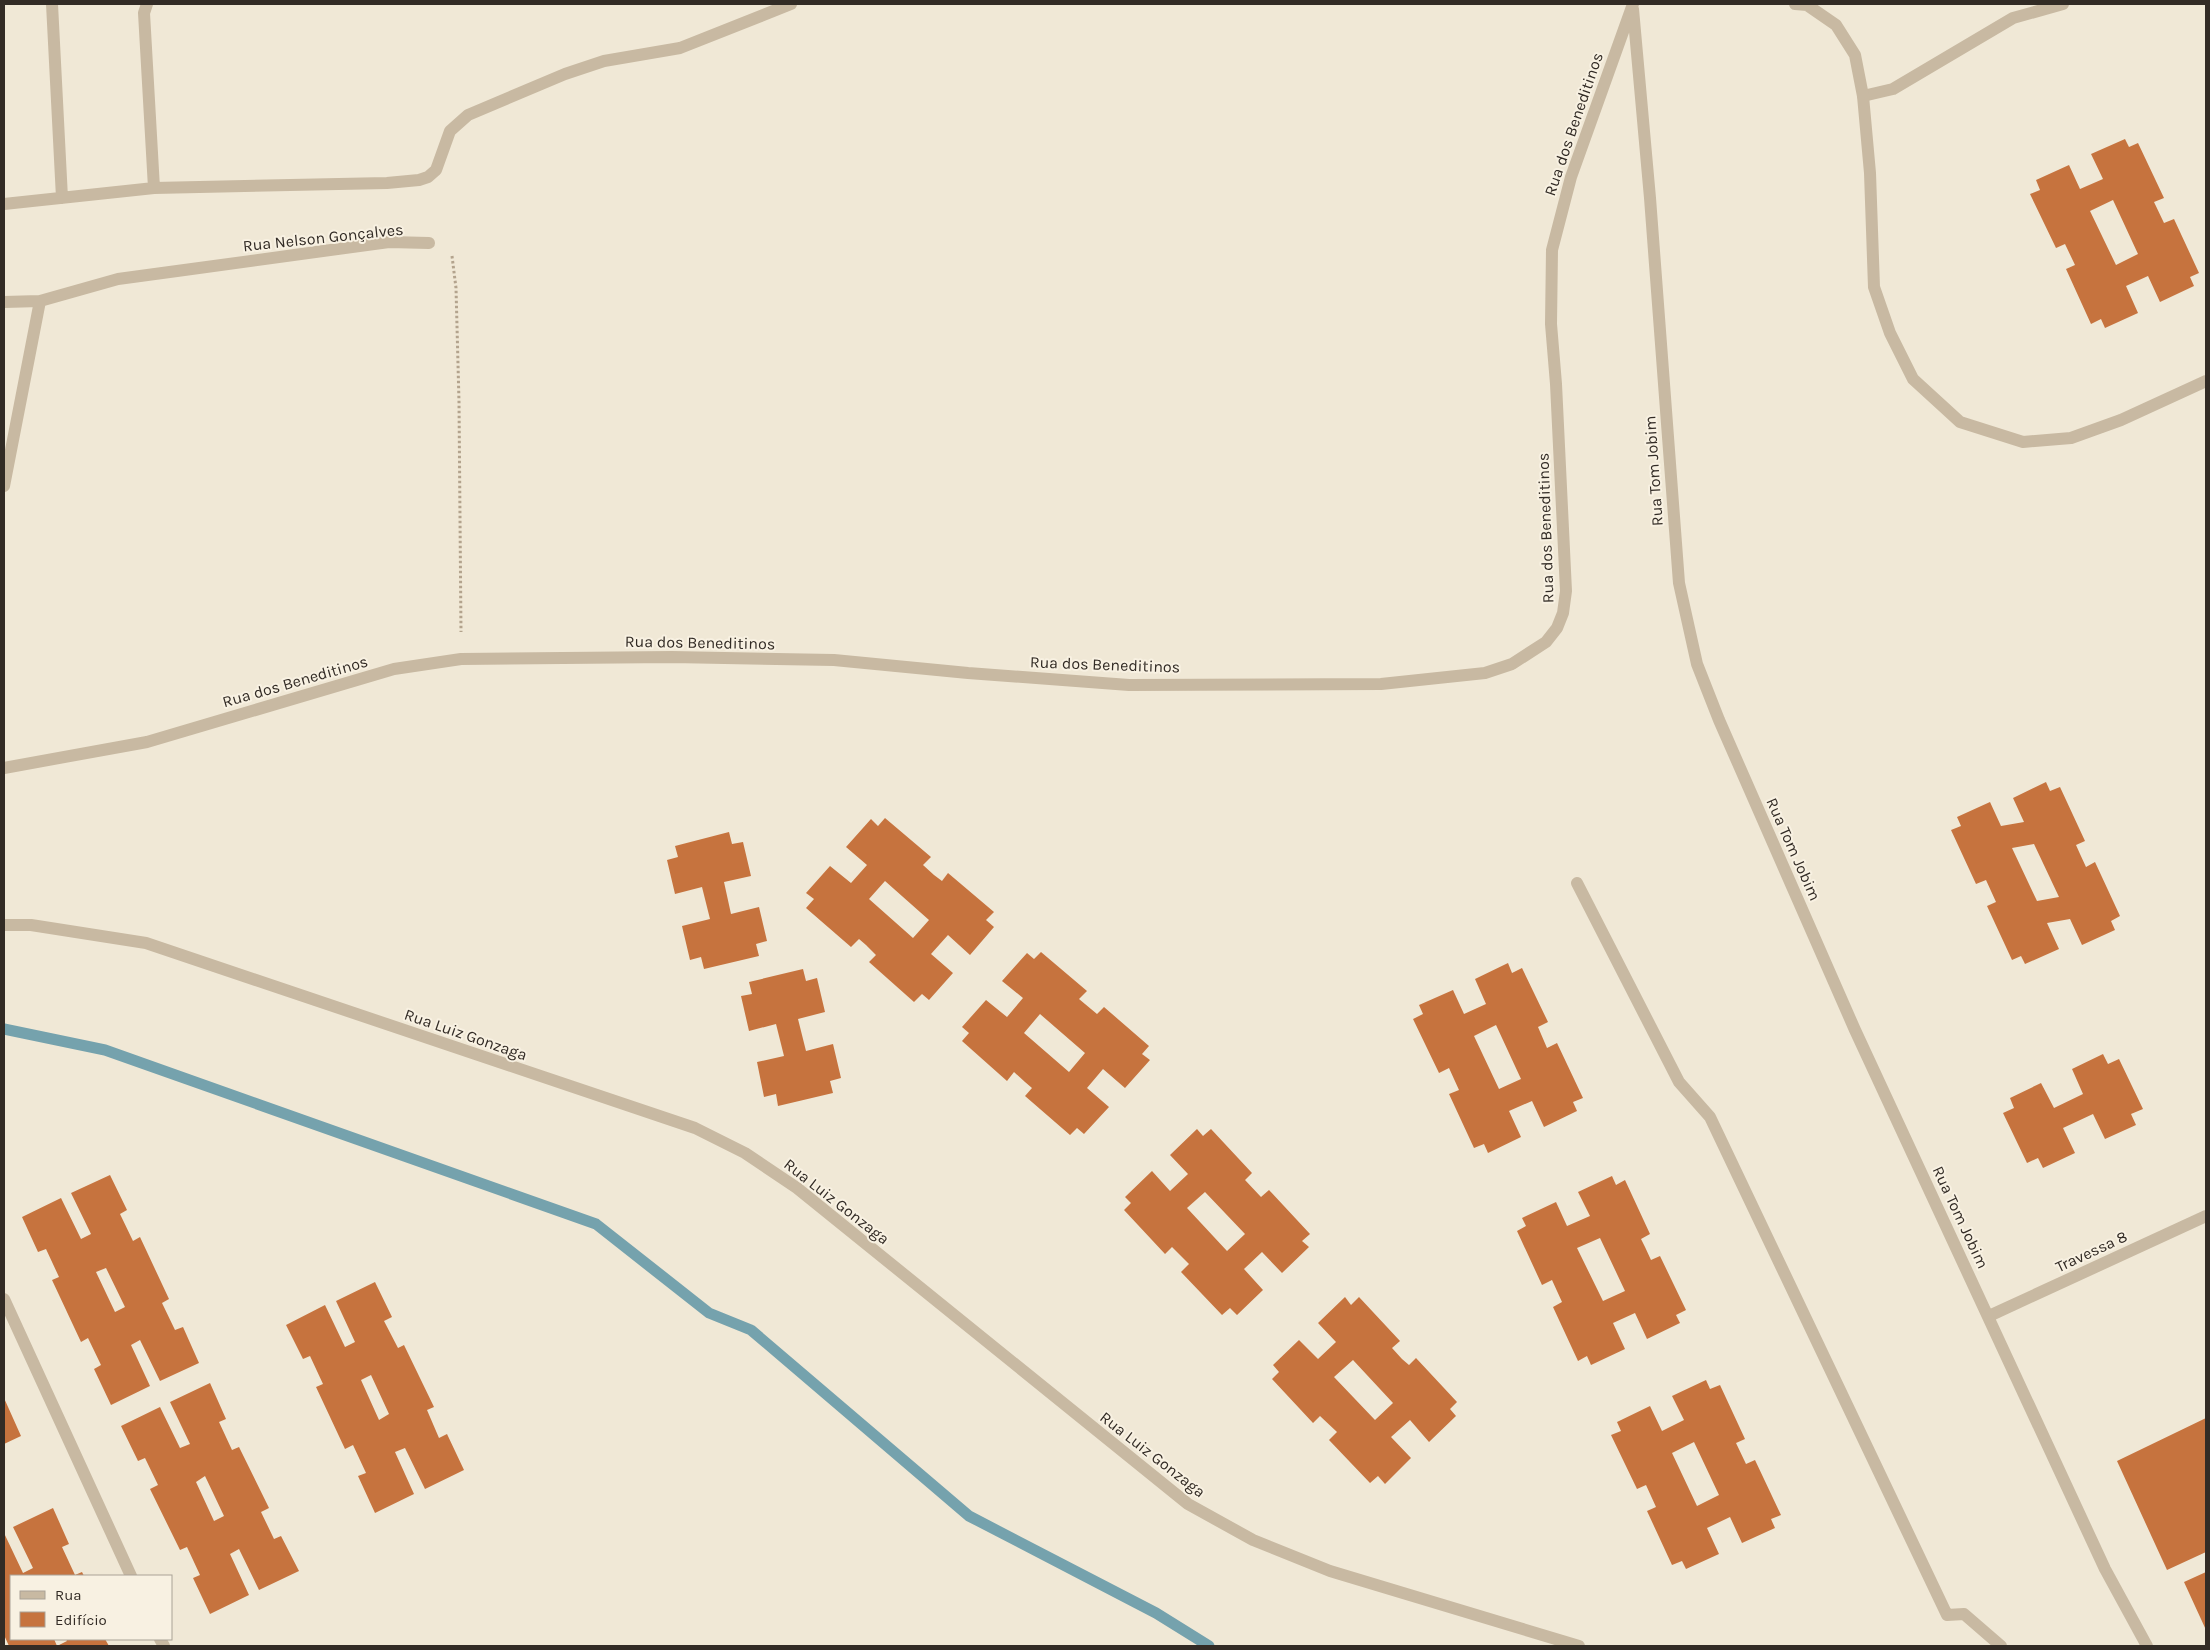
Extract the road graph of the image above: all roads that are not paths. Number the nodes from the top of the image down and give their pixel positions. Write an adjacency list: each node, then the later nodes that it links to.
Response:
1 (52, 4): 10 (street)
2 (146, 4): 9 (street)
3 (791, 4): 9 (street)
4 (1633, 4): 5 (street); 17 (street, Rua dos Beneditinos); 22 (street, Rua Tom Jobim)
5 (1641, 4)
6 (1795, 4): 8 (street)
7 (2063, 4): 8 (street)
8 (1863, 96): 15 (street)
9 (154, 188): 10 (street)
10 (62, 198): 11 (street)
11 (4, 204)
12 (429, 244): 13 (street, Rua Nelson Gonçalves)
13 (40, 301): 14 (street, Rua Nelson Gonçalves); 16 (street)
14 (4, 302)
15 (2206, 381)
16 (4, 486)
17 (4, 768)
18 (1577, 883): 25 (street)
19 (4, 925): 24 (street, Rua Luiz Gonzaga)
20 (2206, 1216): 22 (street, Travessa 8)
21 (4, 1300): 23 (street)
22 (1990, 1316): 26 (street, Rua Tom Jobim)
23 (132, 1575)
24 (1580, 1646)
25 (2001, 1646)
26 (2147, 1646)

